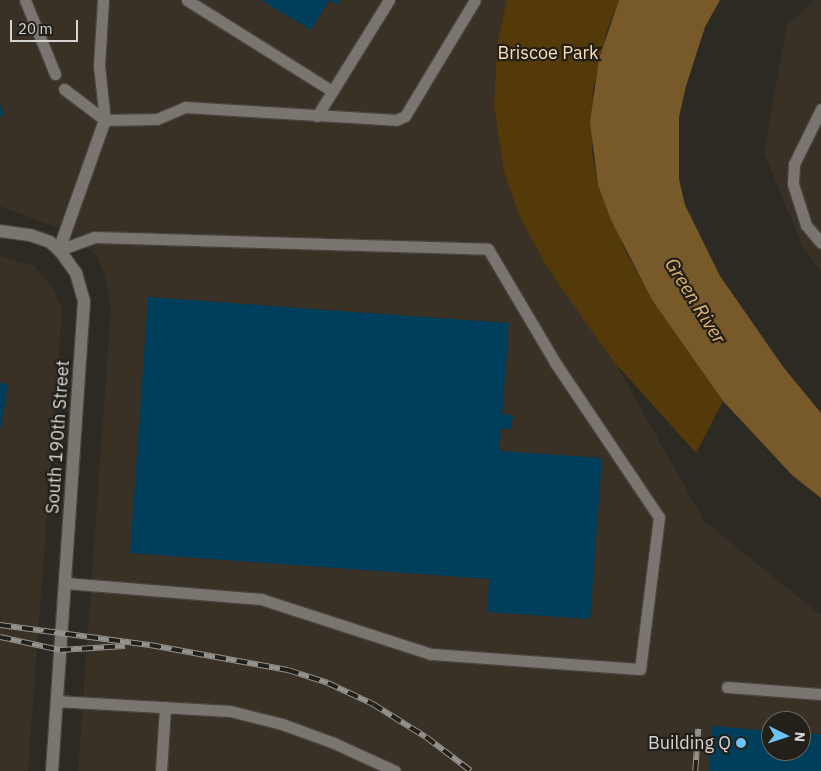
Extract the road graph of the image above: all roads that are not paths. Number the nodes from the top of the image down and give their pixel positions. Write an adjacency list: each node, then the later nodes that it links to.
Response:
1 (25, 0): 6 (lane)
2 (103, 0): 11 (lane)
3 (187, 0): 8 (lane)
4 (389, 0): 8 (lane)
5 (475, 0): 10 (lane)
6 (54, 74)
7 (64, 89): 11 (lane)
8 (332, 91): 10 (lane)
9 (821, 109): 13 (lane)
10 (317, 116): 11 (lane)
11 (105, 120): 14 (street)
12 (0, 231): 14 (street)
13 (821, 243)
14 (59, 250): 15 (street, South 190th Street); 15 (lane)
15 (65, 583): 18 (street, South 190th Street)
16 (727, 687): 17 (lane)
17 (821, 694)
18 (56, 701): 19 (lane); 20 (street, South 190th Street)
19 (164, 707): 21 (lane); 22 (lane)
20 (52, 771)
21 (161, 771)
22 (395, 771)

